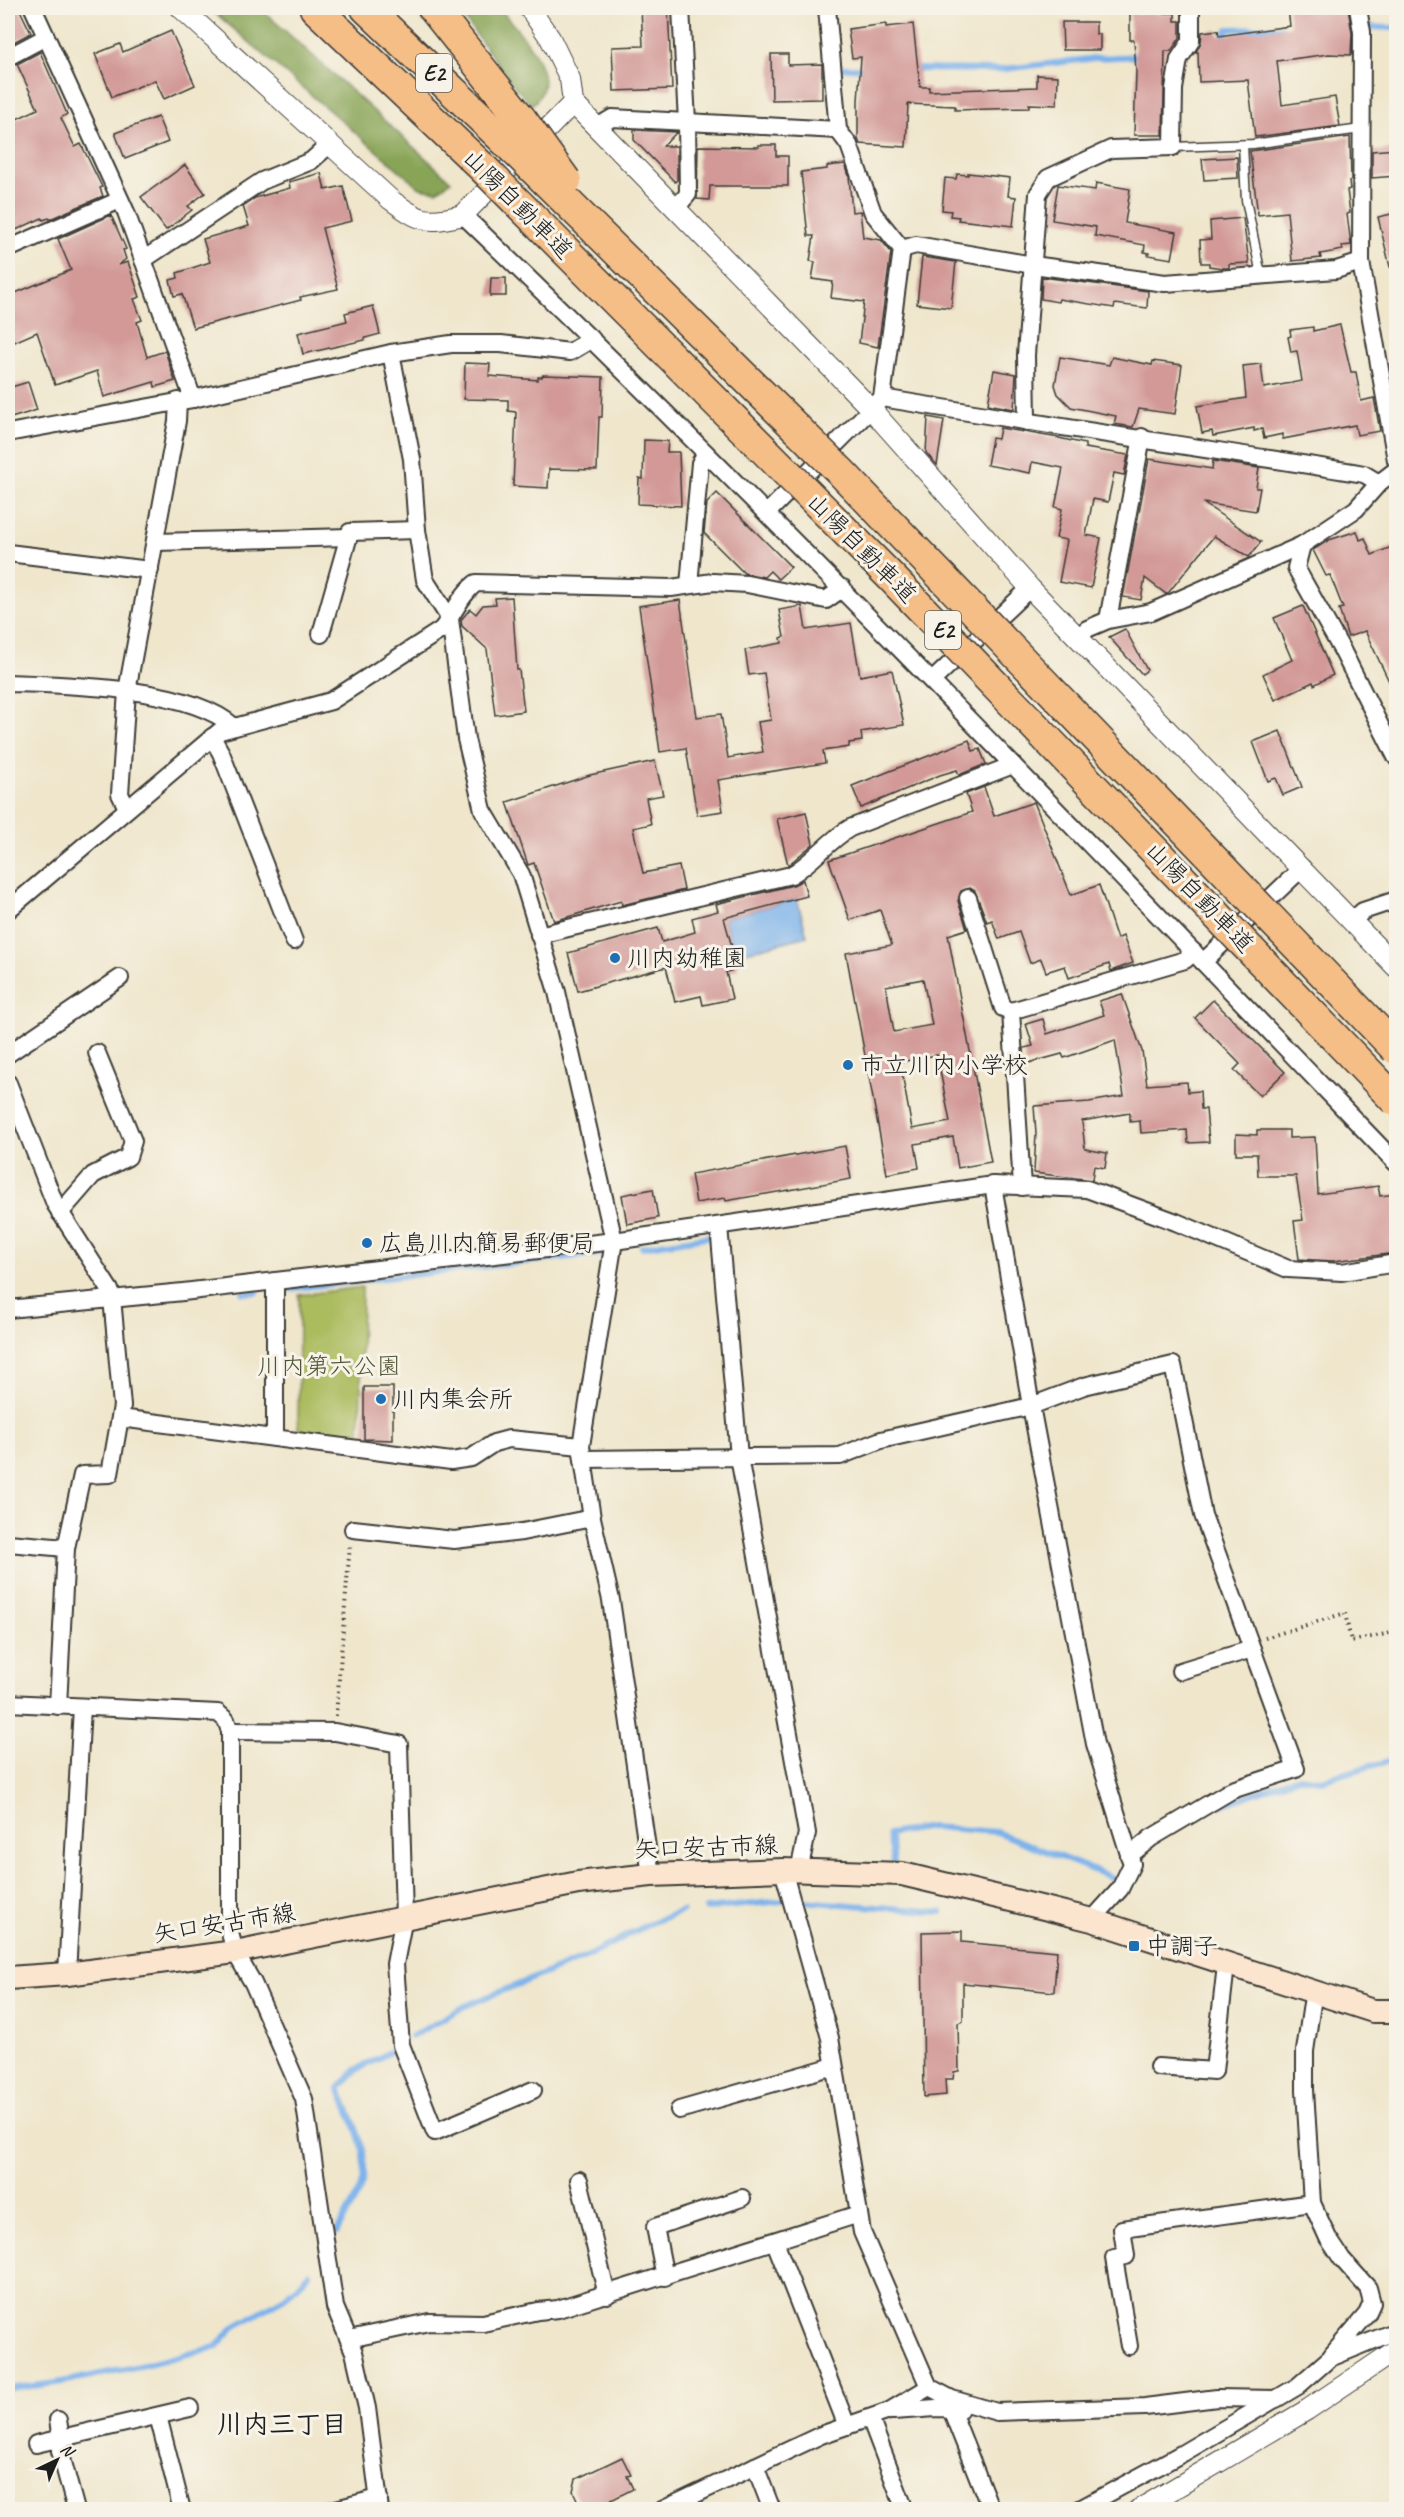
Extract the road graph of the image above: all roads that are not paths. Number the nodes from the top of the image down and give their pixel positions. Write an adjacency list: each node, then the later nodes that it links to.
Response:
1 (33, 8): 12 (street)
2 (181, 8): 21 (street)
3 (305, 8): 14 (highway)
4 (315, 8): 14 (highway, 山陽自動車道 / E2)
5 (366, 8): 20 (highway, 山陽自動車道 / E2)
6 (433, 8): 20 (highway)
7 (529, 8): 15 (street)
8 (681, 8): 16 (street)
9 (827, 8): 18 (street)
10 (1191, 8): 23 (street)
11 (1358, 8): 19 (street)
12 (46, 37): 13 (street); 24 (street)
13 (8, 57)
14 (398, 87): 81 (highway, 山陽自動車道 / E2, bridge)
15 (573, 103): 17 (street); 26 (street)
16 (687, 122): 17 (street); 18 (street); 25 (street)
17 (597, 127): 25 (street)
18 (838, 129): 28 (street)
19 (1361, 129): 22 (lane); 30 (street)
20 (512, 130): 77 (highway, 山陽自動車道 / E2, bridge)
21 (330, 144): 26 (street); 29 (street)
22 (1243, 145): 23 (lane); 32 (lane)
23 (1173, 147): 31 (street)
24 (120, 200): 27 (street); 29 (street)
25 (676, 208): 36 (street)
26 (463, 215): 33 (street)
27 (8, 249)
28 (902, 249): 31 (street); 36 (street)
29 (143, 260): 35 (street)
30 (1361, 262): 32 (street); 41 (street)
31 (1033, 265): 32 (street); 37 (street)
32 (1261, 275)
33 (592, 339): 34 (street); 40 (street)
34 (391, 353): 35 (street); 45 (street)
35 (185, 400): 38 (street); 47 (street)
36 (877, 404): 37 (street); 44 (street); 53 (street)
37 (1027, 422): 39 (street)
38 (8, 432)
39 (1142, 437): 43 (street); 55 (street)
40 (706, 453): 44 (street); 51 (street)
41 (1396, 460)
42 (1396, 470): 43 (street)
43 (1379, 483): 48 (street)
44 (767, 513): 52 (street)
45 (417, 530): 46 (street); 54 (street)
46 (348, 537): 47 (street); 56 (street)
47 (155, 542): 50 (street)
48 (1302, 545): 55 (street); 63 (street)
49 (8, 553): 50 (street)
50 (150, 570): 60 (street)
51 (689, 585): 52 (street); 54 (street)
52 (843, 588): 58 (street)
53 (1030, 588): 57 (street); 58 (street)
54 (450, 619): 61 (street); 71 (street)
55 (1108, 620): 57 (street)
56 (321, 634)
57 (1079, 637): 66 (street)
58 (932, 681): 64 (street)
59 (8, 683): 60 (street)
60 (127, 690): 61 (street); 65 (street)
61 (234, 727): 62 (street)
62 (212, 737): 65 (street); 72 (street)
63 (1396, 757)
64 (1013, 765): 71 (street); 73 (street)
65 (127, 807): 69 (street)
66 (1302, 868): 70 (street); 73 (street)
67 (968, 897): 76 (street)
68 (1396, 900): 70 (street)
69 (8, 910)
70 (1352, 921): 74 (street)
71 (539, 935): 87 (street)
72 (294, 941)
73 (1199, 957): 76 (street); 82 (street)
74 (1396, 967)
75 (120, 978): 79 (street)
76 (1011, 1011): 84 (street)
77 (1396, 1049)
78 (97, 1053): 85 (street)
79 (8, 1054)
80 (8, 1083): 85 (street)
81 (1396, 1101)
82 (1396, 1163)
83 (993, 1185): 84 (street); 86 (street); 92 (street)
84 (1022, 1187): 88 (street)
85 (60, 1213): 90 (street)
86 (719, 1226): 87 (street); 96 (street)
87 (614, 1241): 89 (street); 95 (street)
88 (1396, 1263)
89 (275, 1281): 90 (street); 94 (street)
90 (112, 1298): 91 (street); 93 (street)
91 (8, 1309)
92 (1031, 1406): 96 (street); 101 (street); 107 (street)
93 (120, 1418): 94 (street); 100 (street)
94 (275, 1438): 95 (street)
95 (582, 1452): 96 (street); 97 (street)
96 (739, 1457): 108 (street)
97 (592, 1518): 98 (street); 109 (street)
98 (353, 1529)
99 (8, 1543): 100 (street)
100 (66, 1548): 104 (street)
101 (1251, 1646): 102 (street); 107 (street)
102 (1180, 1671)
103 (8, 1703): 104 (street)
104 (58, 1706): 105 (street)
105 (82, 1707): 106 (street); 114 (street)
106 (230, 1731): 110 (street); 112 (street)
107 (1129, 1856): 111 (street)
108 (791, 1871): 109 (main road, 矢口安古市線); 111 (main road, 矢口安古市線); 118 (street)
109 (651, 1875): 110 (main road, 矢口安古市線)
110 (404, 1917): 112 (main road, 矢口安古市線); 120 (street)
111 (1092, 1920): 113 (main road, 矢口安古市線)
112 (235, 1952): 114 (main road, 矢口安古市線); 130 (street)
113 (1226, 1965): 116 (main road, 矢口安古市線); 119 (street)
114 (67, 1974): 115 (main road, 矢口安古市線)
115 (8, 1978)
116 (1314, 1990): 117 (main road, 矢口安古市線); 124 (street)
117 (1396, 2011)
118 (834, 2066): 121 (street); 125 (street)
119 (1158, 2067)
120 (533, 2090)
121 (679, 2110)
122 (579, 2180): 128 (street)
123 (742, 2198): 127 (street)
124 (1312, 2203): 131 (street); 133 (street)
125 (859, 2214): 126 (street); 134 (street)
126 (775, 2242): 127 (street); 143 (street)
127 (665, 2277): 128 (street)
128 (607, 2295): 130 (street)
129 (1396, 2331): 133 (street)
130 (349, 2339): 147 (street)
131 (1129, 2346)
132 (1396, 2350): 156 (street)
133 (1330, 2358): 135 (street)
134 (929, 2387): 138 (street); 139 (street)
135 (1276, 2399): 139 (street); 155 (street)
136 (190, 2408): 140 (street)
137 (951, 2409): 138 (street); 139 (street); 154 (street)
138 (889, 2411): 141 (street)
139 (997, 2412)
140 (158, 2416): 144 (street); 149 (street)
141 (870, 2418): 143 (street); 153 (street)
142 (58, 2420): 144 (street)
143 (847, 2426): 146 (street)
144 (61, 2439): 145 (street); 148 (street)
145 (36, 2444)
146 (755, 2466): 151 (street); 152 (street)
147 (379, 2504): 150 (street)
148 (76, 2510)
149 (182, 2510)
150 (332, 2510)
151 (662, 2510)
152 (772, 2510)
153 (905, 2510)
154 (991, 2510)
155 (1078, 2510)
156 (1138, 2510)

